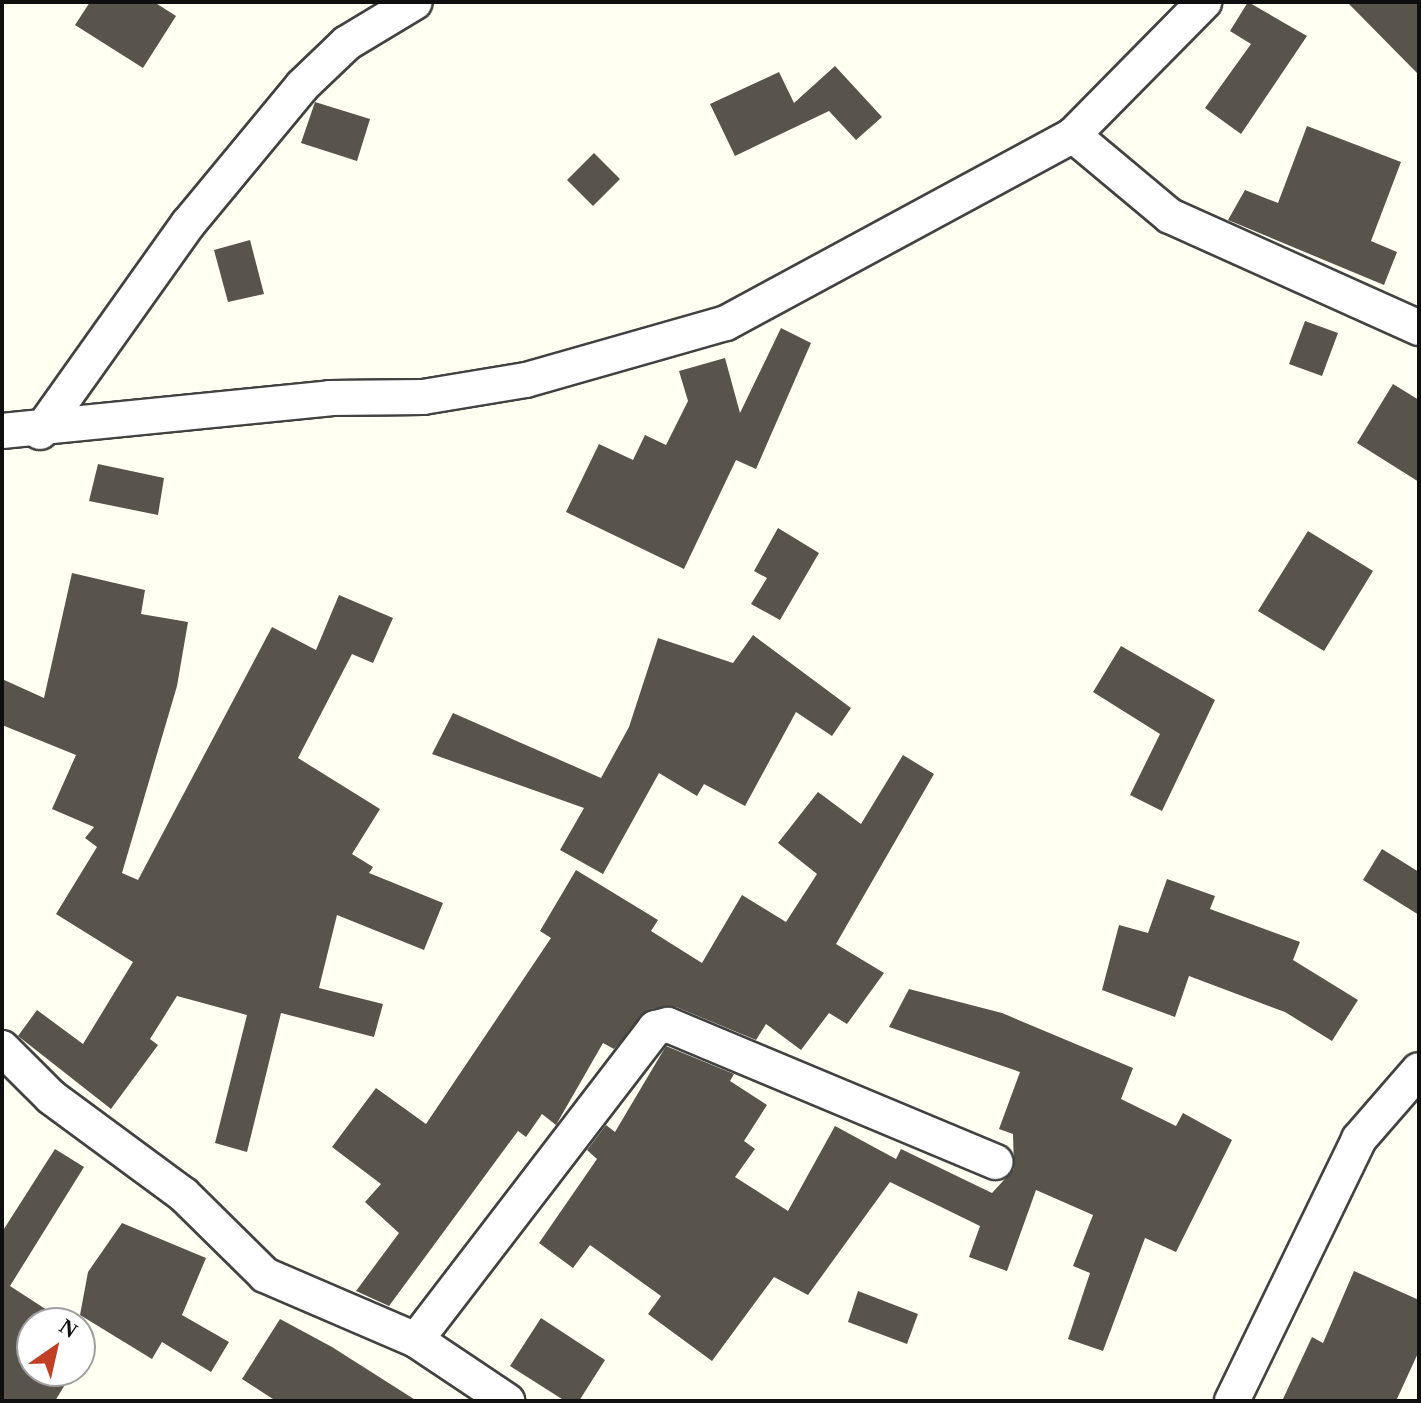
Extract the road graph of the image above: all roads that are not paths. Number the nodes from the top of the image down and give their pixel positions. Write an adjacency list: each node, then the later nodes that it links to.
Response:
1 (415, 2): 6 (street)
2 (1204, 2): 3 (street)
3 (1073, 135): 4 (street); 6 (street)
4 (1419, 328)
5 (2, 431): 6 (street)
6 (40, 432)
7 (2, 1048): 10 (street)
8 (1419, 1070): 12 (street)
9 (995, 1162): 10 (street)
10 (416, 1340): 11 (street)
11 (507, 1401)
12 (1232, 1401)

